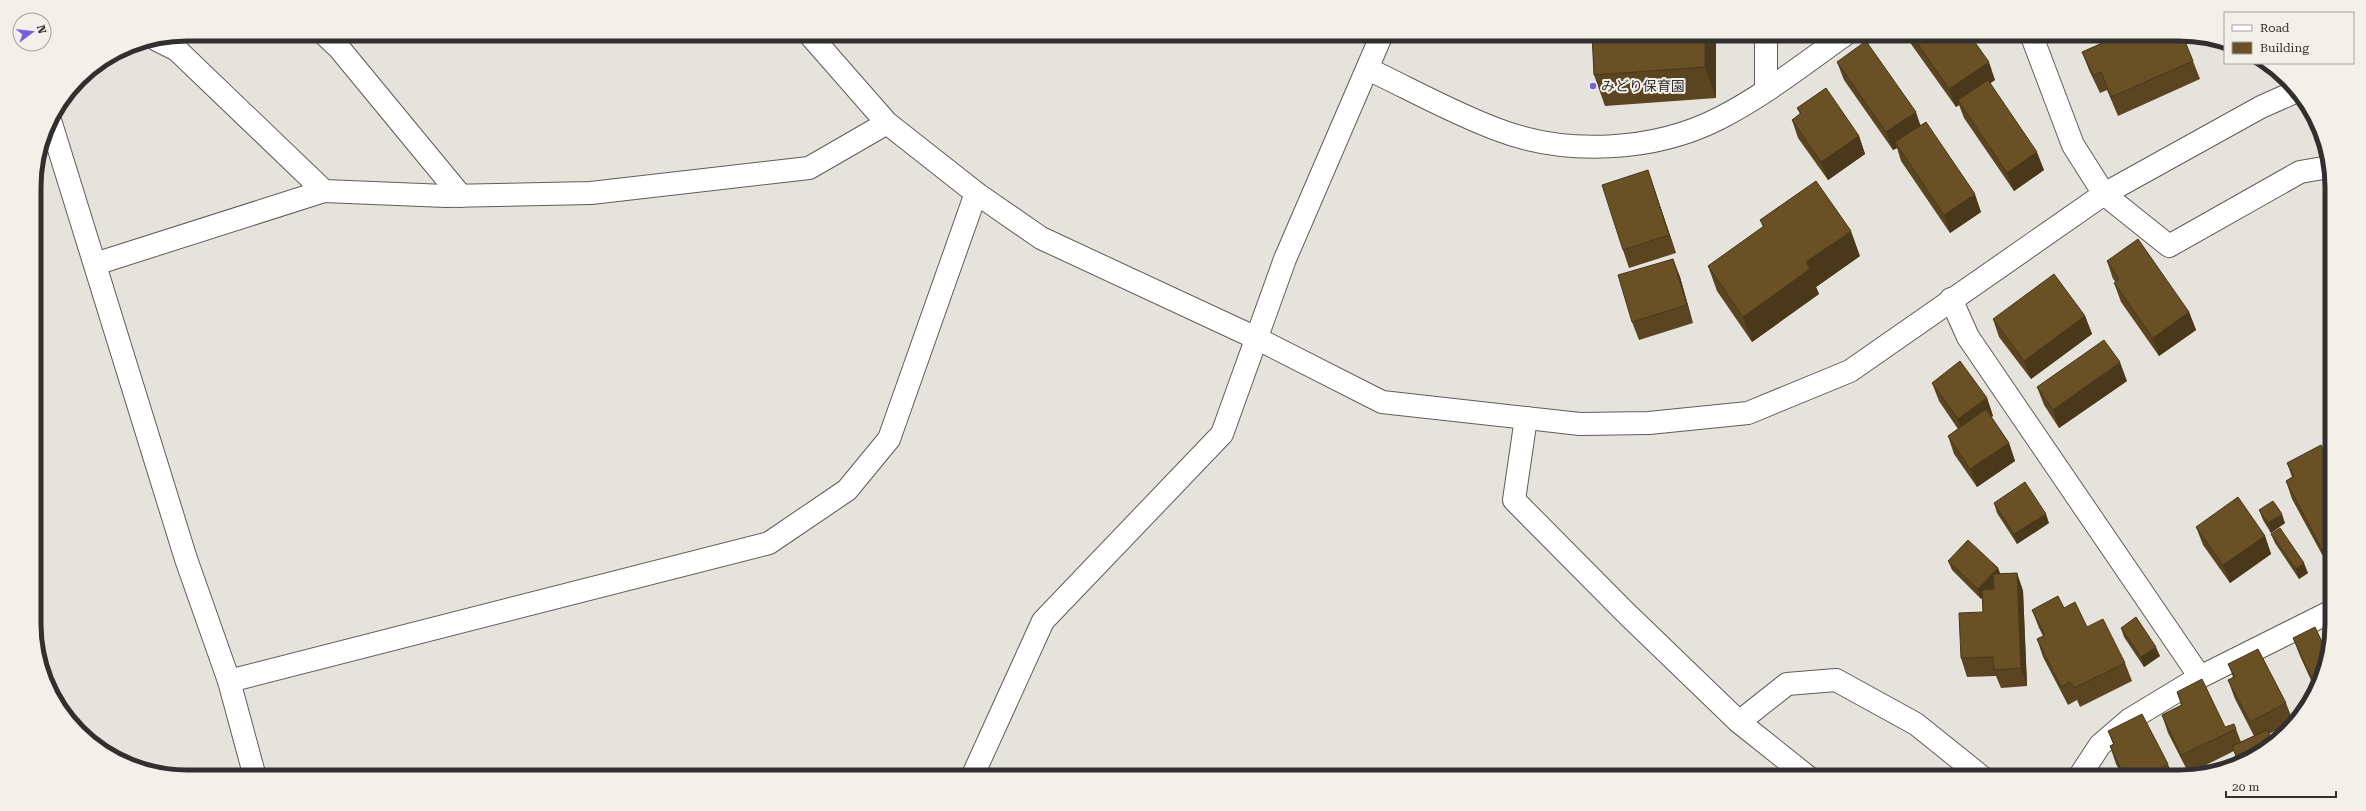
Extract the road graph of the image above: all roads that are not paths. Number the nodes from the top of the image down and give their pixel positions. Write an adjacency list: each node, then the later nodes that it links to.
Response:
1 (332, 41): 17 (street)
2 (815, 41): 11 (street)
3 (1379, 41): 8 (street)
4 (1766, 41): 9 (street)
5 (1836, 41): 9 (street)
6 (2034, 41): 16 (street)
7 (163, 43): 14 (street)
8 (1368, 69): 9 (street); 20 (street)
9 (1766, 90)
10 (2291, 94): 16 (street)
11 (887, 124): 15 (street); 17 (street)
12 (53, 129): 18 (street)
13 (2324, 168): 16 (street)
14 (324, 191): 17 (street); 18 (street)
15 (976, 193): 20 (street); 24 (street)
16 (2104, 194): 19 (street)
17 (461, 196)
18 (95, 264): 24 (street)
19 (1951, 299): 21 (street); 23 (street)
20 (1256, 338): 21 (street); 27 (street)
21 (1526, 418): 25 (street)
22 (2325, 614): 23 (street)
23 (2200, 677): 30 (street)
24 (229, 681): 26 (street)
25 (1739, 722): 28 (street); 29 (street)
26 (254, 770)
27 (975, 770)
28 (1799, 770)
29 (1973, 770)
30 (2084, 770)

